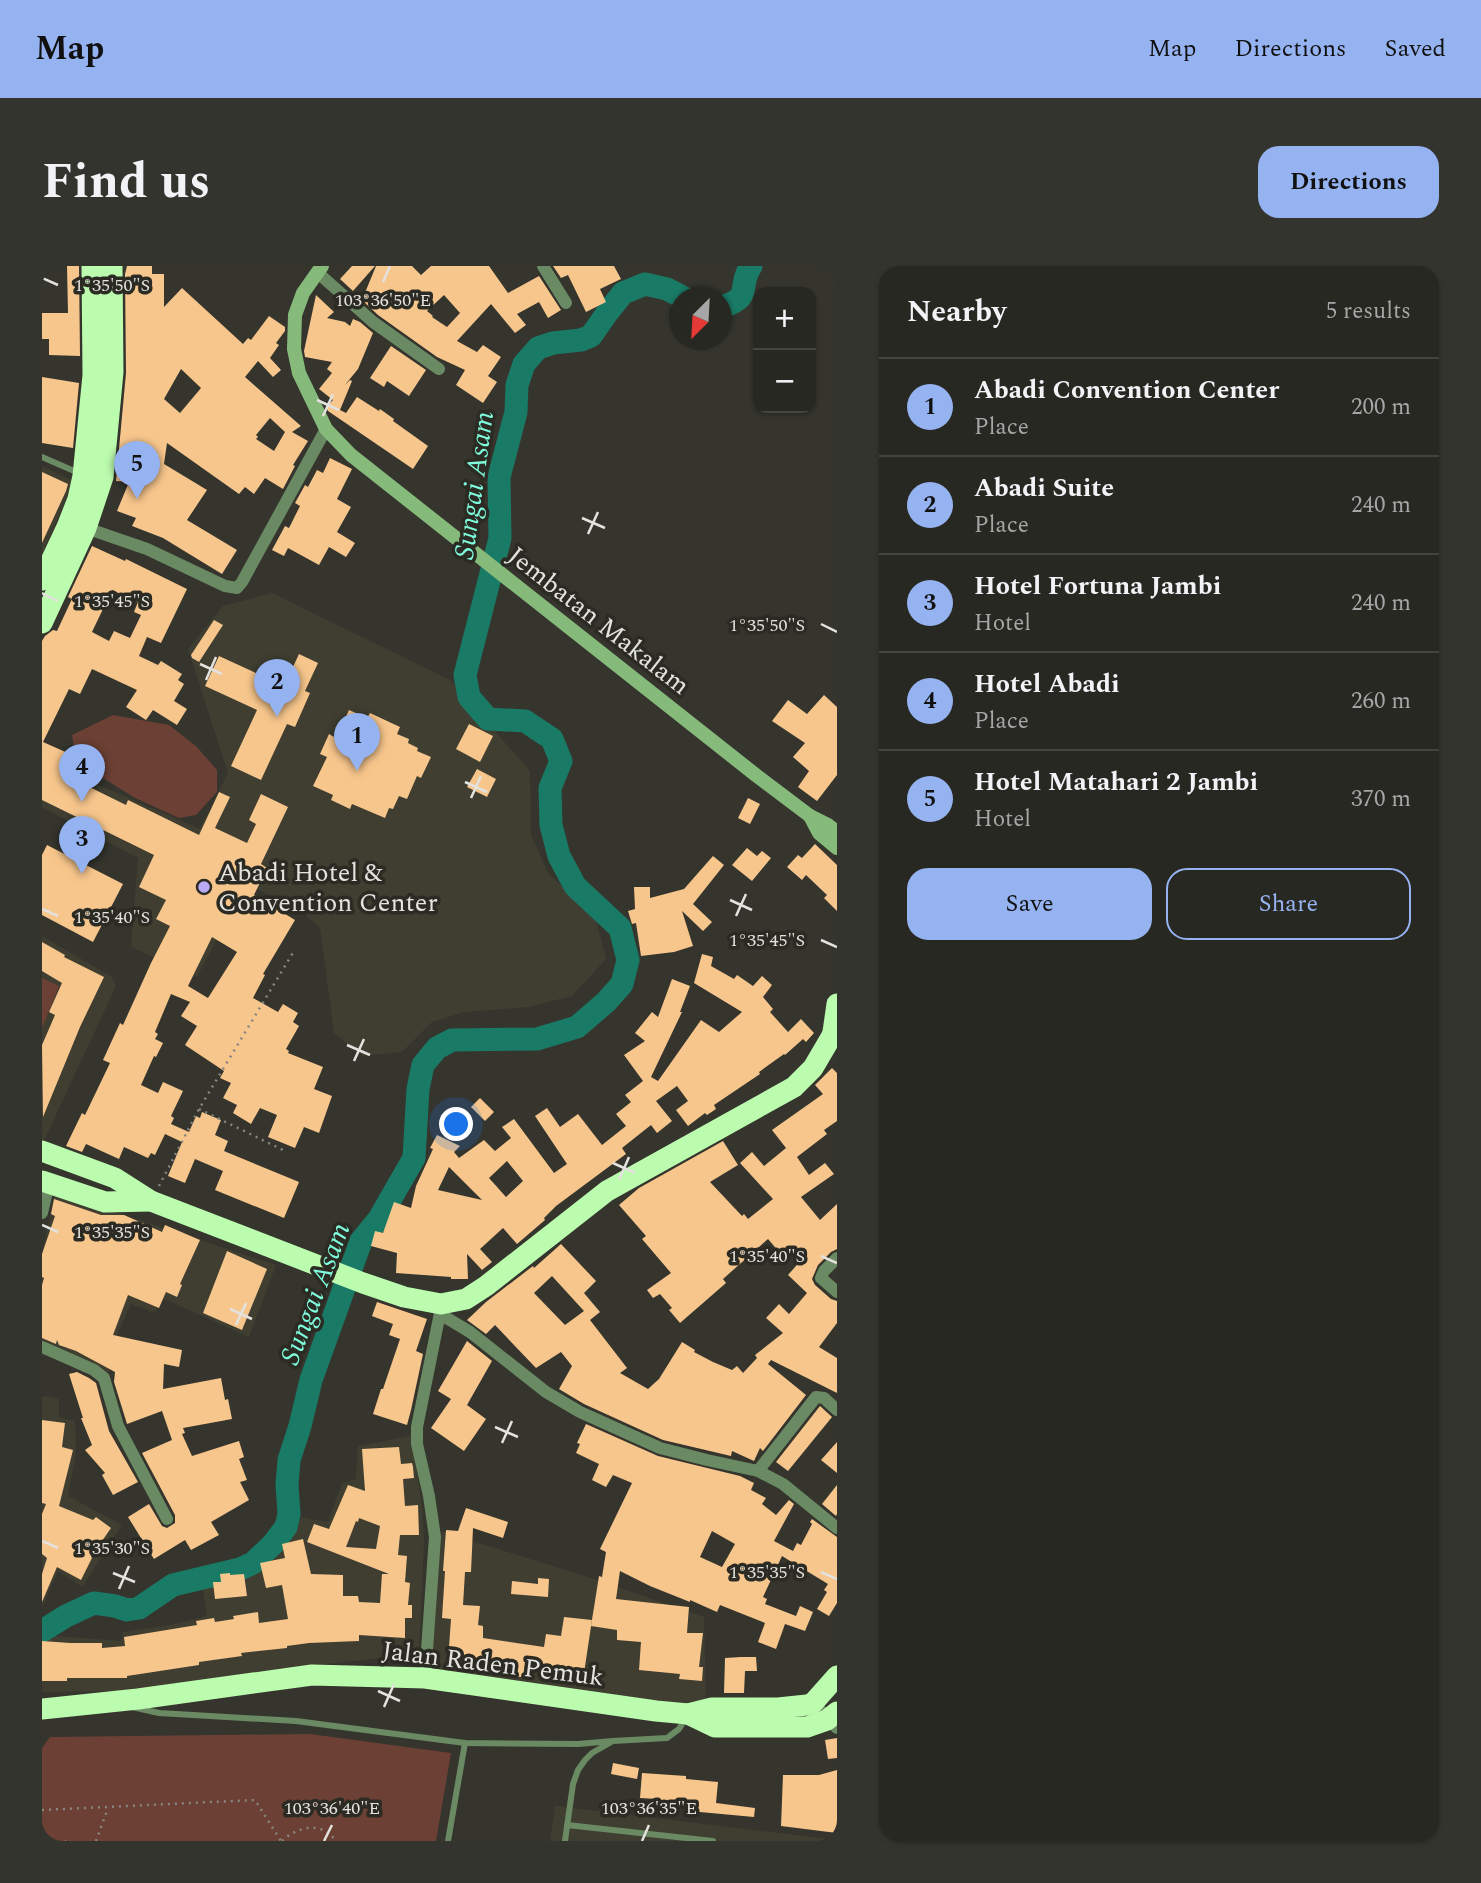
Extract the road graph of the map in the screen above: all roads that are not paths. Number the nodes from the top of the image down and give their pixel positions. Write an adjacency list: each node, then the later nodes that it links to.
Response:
1 (92, 266): 9 (highway)
2 (111, 266): 9 (highway)
3 (544, 266): 5 (street)
4 (320, 269): 6 (street); 7 (street, Jembatan Makalam)
5 (566, 303)
6 (439, 369)
7 (326, 429): 10 (street); 13 (street, Jembatan Makalam)
8 (42, 457): 9 (lane)
9 (93, 476): 10 (highway); 11 (highway)
10 (86, 528): 12 (highway)
11 (42, 580)
12 (42, 623)
13 (810, 816): 14 (street); 15 (street)
14 (837, 832)
15 (837, 848)
16 (837, 1004): 17 (highway)
17 (835, 1029): 24 (highway)
18 (42, 1152): 20 (highway)
19 (45, 1182): 20 (highway); 21 (street)
20 (151, 1201): 24 (highway)
21 (42, 1213)
22 (837, 1258): 23 (street)
23 (837, 1292)
24 (441, 1309): 27 (street); 31 (street)
25 (42, 1347): 28 (street)
26 (837, 1410): 27 (street)
27 (758, 1471): 29 (street)
28 (167, 1519)
29 (837, 1528)
30 (837, 1676): 33 (highway)
31 (425, 1678): 32 (highway, Jalan Raden Pemuk); 35 (highway, Jalan Raden Pemuk)
32 (119, 1701): 34 (highway, Jalan Raden Pemuk); 38 (lane)
33 (813, 1703): 35 (highway, Jalan Raden Pemuk); 36 (street)
34 (42, 1709)
35 (688, 1714): 36 (highway, Jalan Raden Pemuk); 37 (lane)
36 (834, 1720)
37 (613, 1741): 38 (lane); 39 (lane)
38 (465, 1743): 40 (lane)
39 (568, 1825): 41 (lane); 42 (lane)
40 (449, 1841)
41 (565, 1841)
42 (712, 1841)

